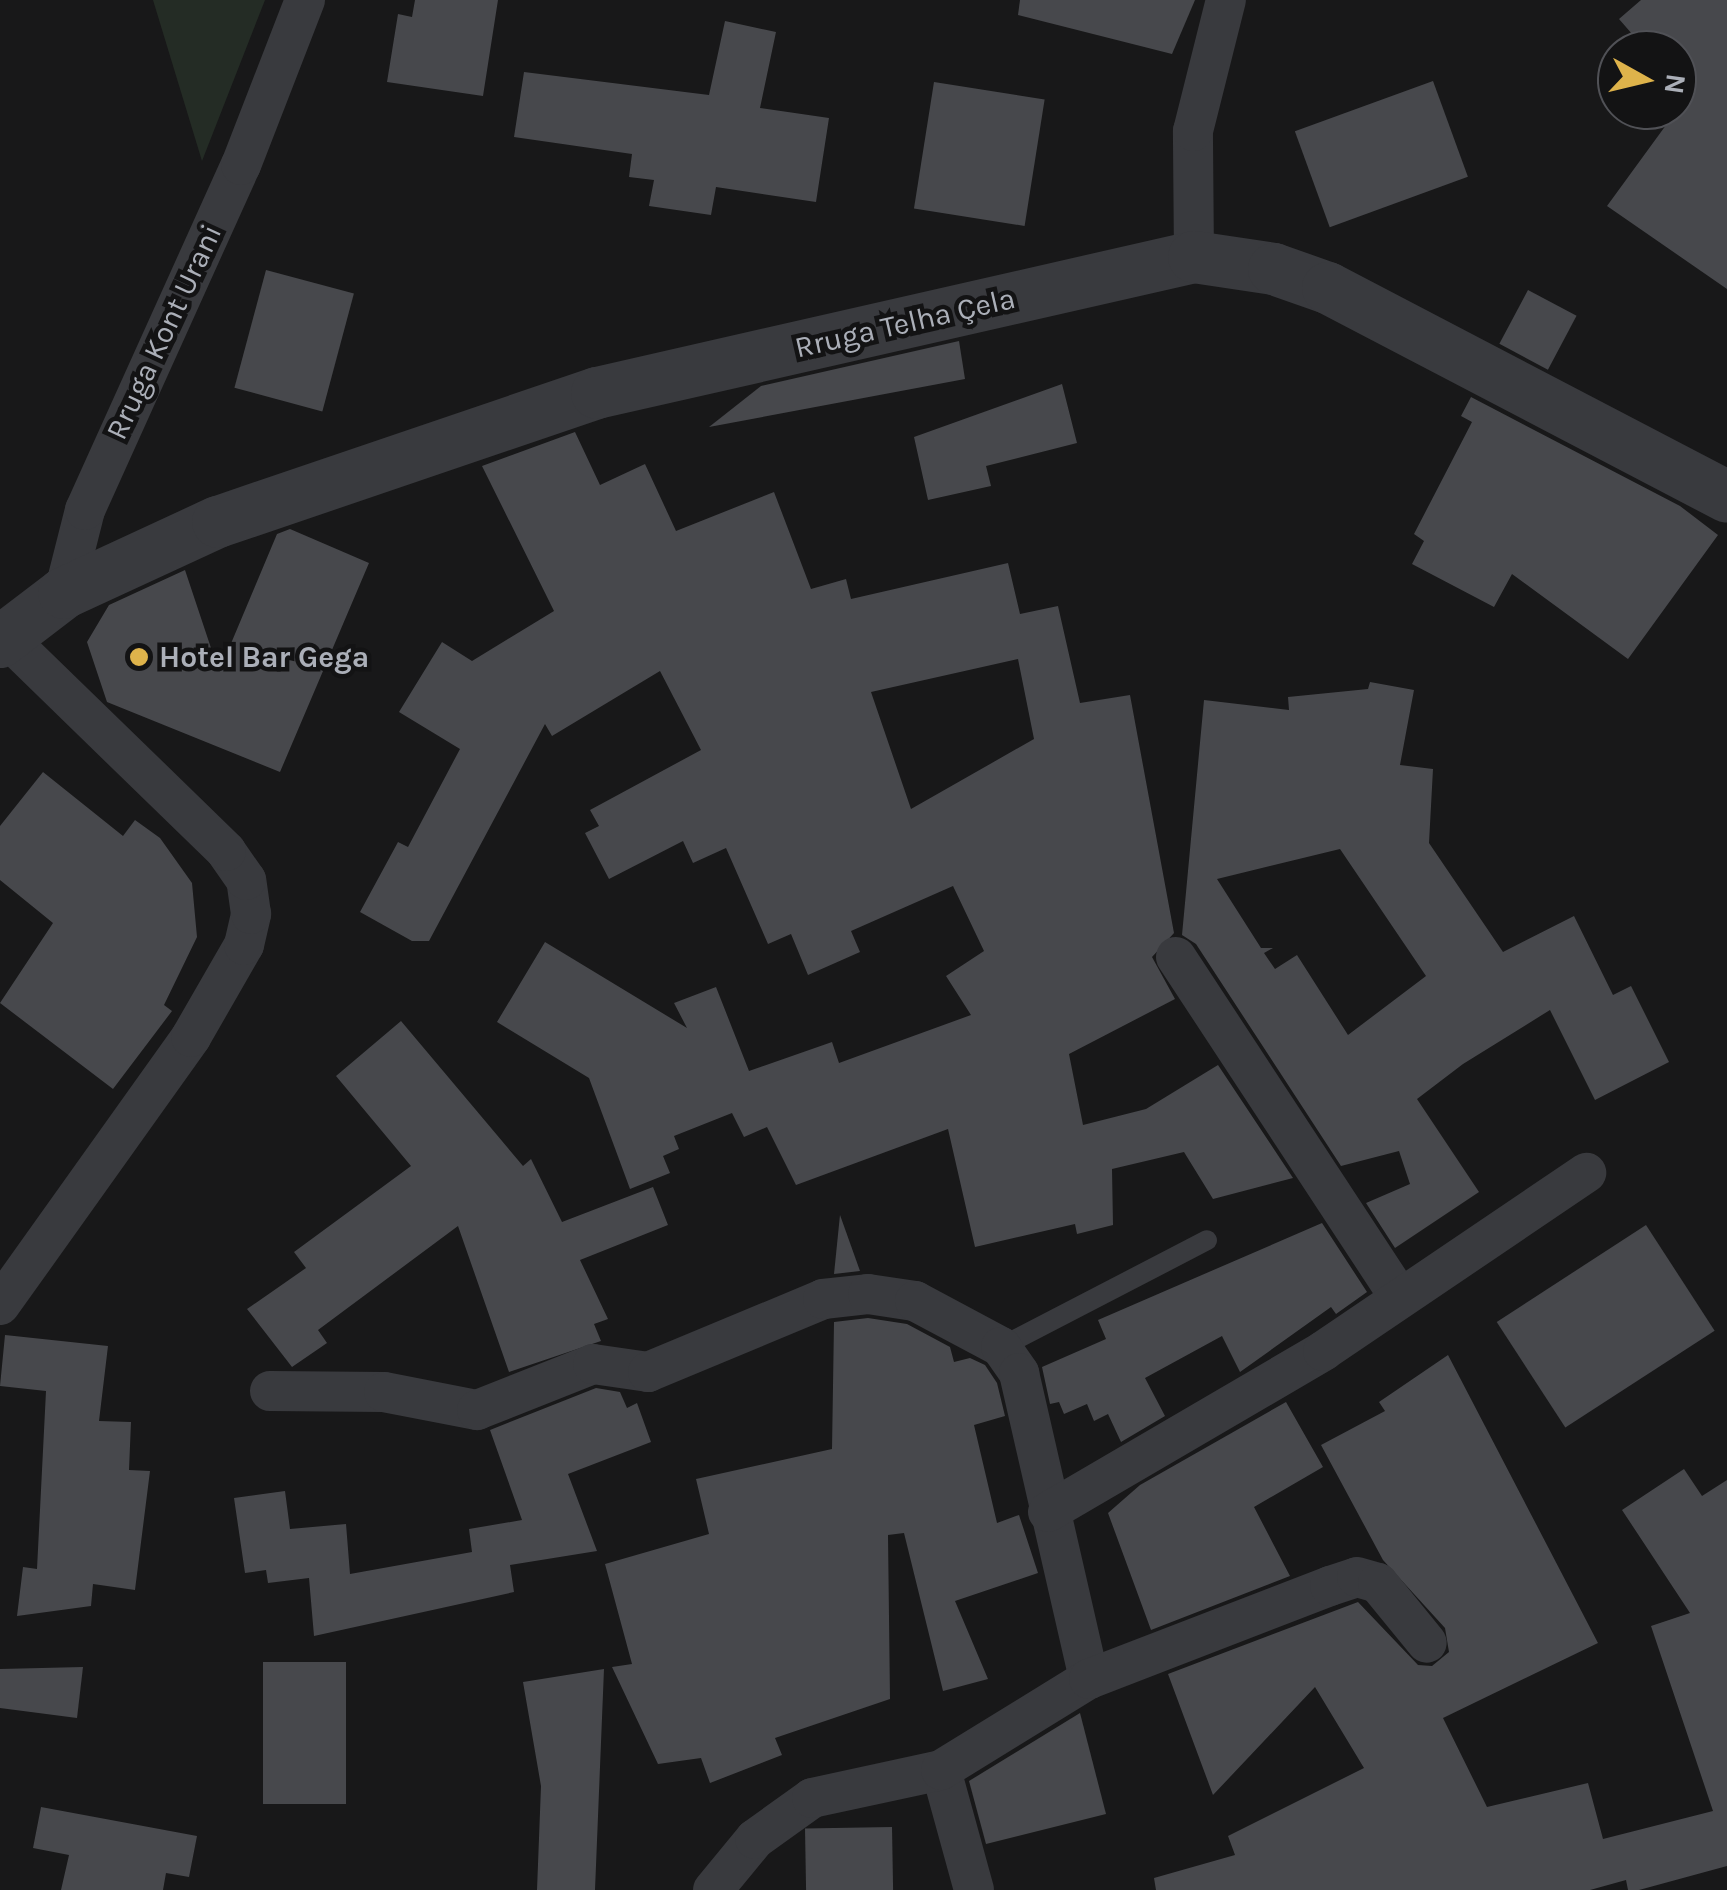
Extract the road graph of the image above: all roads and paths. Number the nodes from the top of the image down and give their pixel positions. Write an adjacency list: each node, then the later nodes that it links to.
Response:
1 (305, 0): 5 (street, Rruga Kont Urani)
2 (1226, 0): 3 (street)
3 (1194, 258): 4 (street, Rruga Telha Çela); 5 (street, Rruga Telha Çela)
4 (1727, 496)
5 (64, 592): 6 (street)
6 (3, 640): 11 (street)
7 (1176, 957): 10 (street)
8 (1586, 1173): 10 (street)
9 (1207, 1240): 12 (lane)
10 (1399, 1297): 14 (street)
11 (0, 1305)
12 (1001, 1347): 13 (street); 14 (street)
13 (270, 1391)
14 (1048, 1512): 16 (street)
15 (1427, 1643): 16 (street)
16 (1090, 1679): 17 (street)
17 (941, 1770): 18 (street); 19 (street)
18 (713, 1890)
19 (974, 1890)

